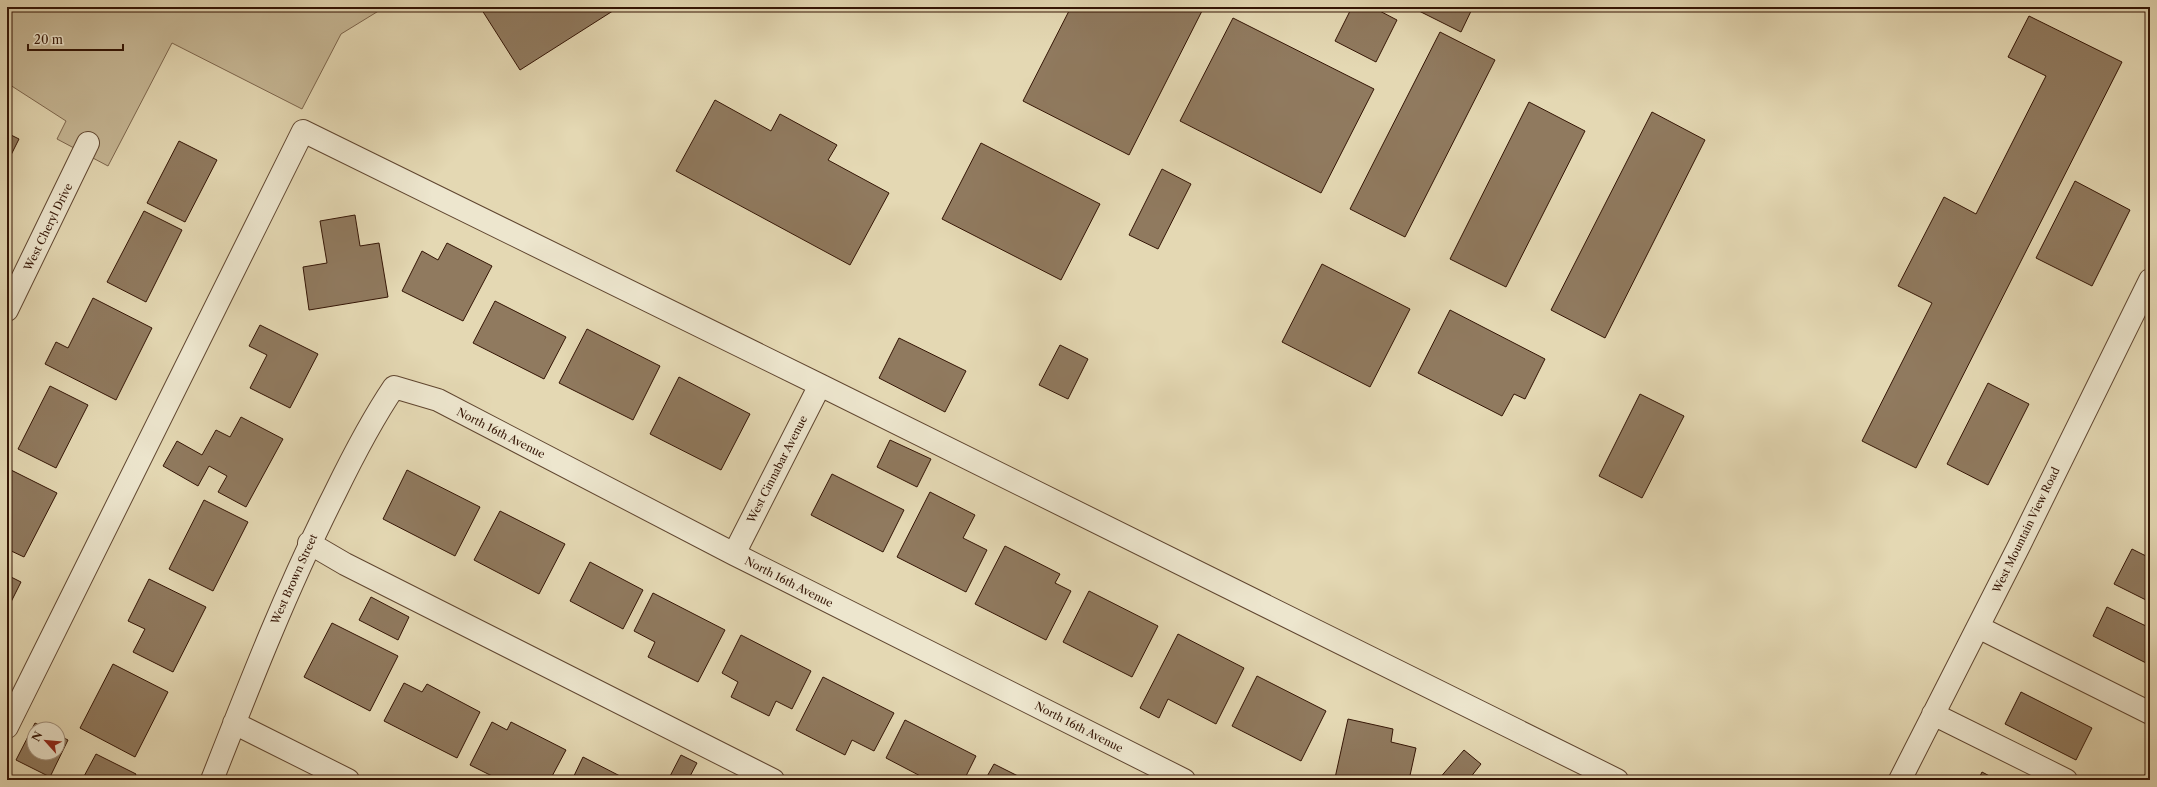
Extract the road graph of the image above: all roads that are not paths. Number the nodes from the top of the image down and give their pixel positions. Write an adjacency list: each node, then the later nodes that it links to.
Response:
1 (88, 143): 3 (street, West Cheryl Drive)
2 (2150, 280): 8 (street, West Mountain View Road)
3 (8, 306)
4 (820, 385): 7 (street, West Cinnabar Avenue); 12 (street); 17 (street)
5 (394, 387): 6 (street, West Brown Street); 7 (street, North 16th Avenue)
6 (309, 543): 11 (street, West Brown Street); 15 (street)
7 (734, 554): 16 (street, North 16th Avenue)
8 (1978, 627): 9 (street); 10 (street, West Mountain View Road)
9 (2150, 713)
10 (1933, 714): 18 (street, West Mountain View Road); 19 (street)
11 (234, 722): 13 (street, West Brown Street); 14 (street)
12 (7, 727)
13 (212, 780)
14 (348, 780)
15 (773, 780)
16 (1184, 780)
17 (1617, 780)
18 (1900, 780)
19 (2066, 780)

